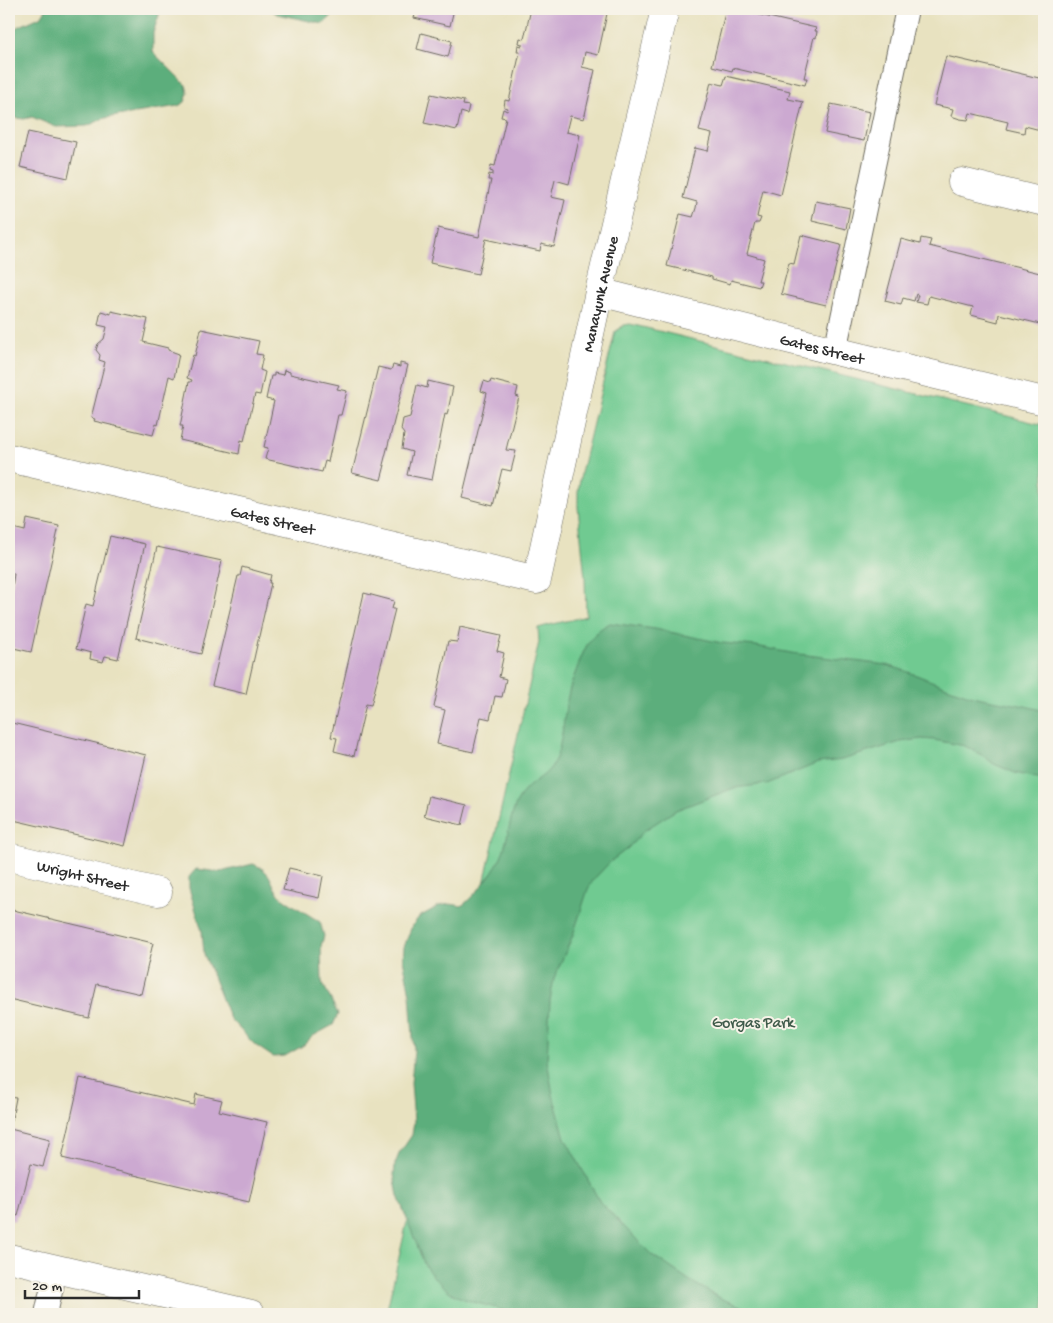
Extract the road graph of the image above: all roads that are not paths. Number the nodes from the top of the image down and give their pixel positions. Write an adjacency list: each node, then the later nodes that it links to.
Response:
1 (665, 9): 5 (street, Manayunk Avenue)
2 (907, 9): 6 (lane)
3 (962, 182): 4 (street)
4 (1044, 202)
5 (600, 292): 6 (street, Gates Street); 9 (street, Manayunk Avenue)
6 (835, 351): 7 (street, Gates Street)
7 (1044, 401)
8 (9, 458): 9 (street, Gates Street)
9 (537, 580)
10 (9, 857): 11 (street, Wright Street)
11 (158, 892)
12 (9, 1258): 13 (street)
13 (56, 1269): 14 (lane); 15 (street)
14 (46, 1314)
15 (250, 1314)

